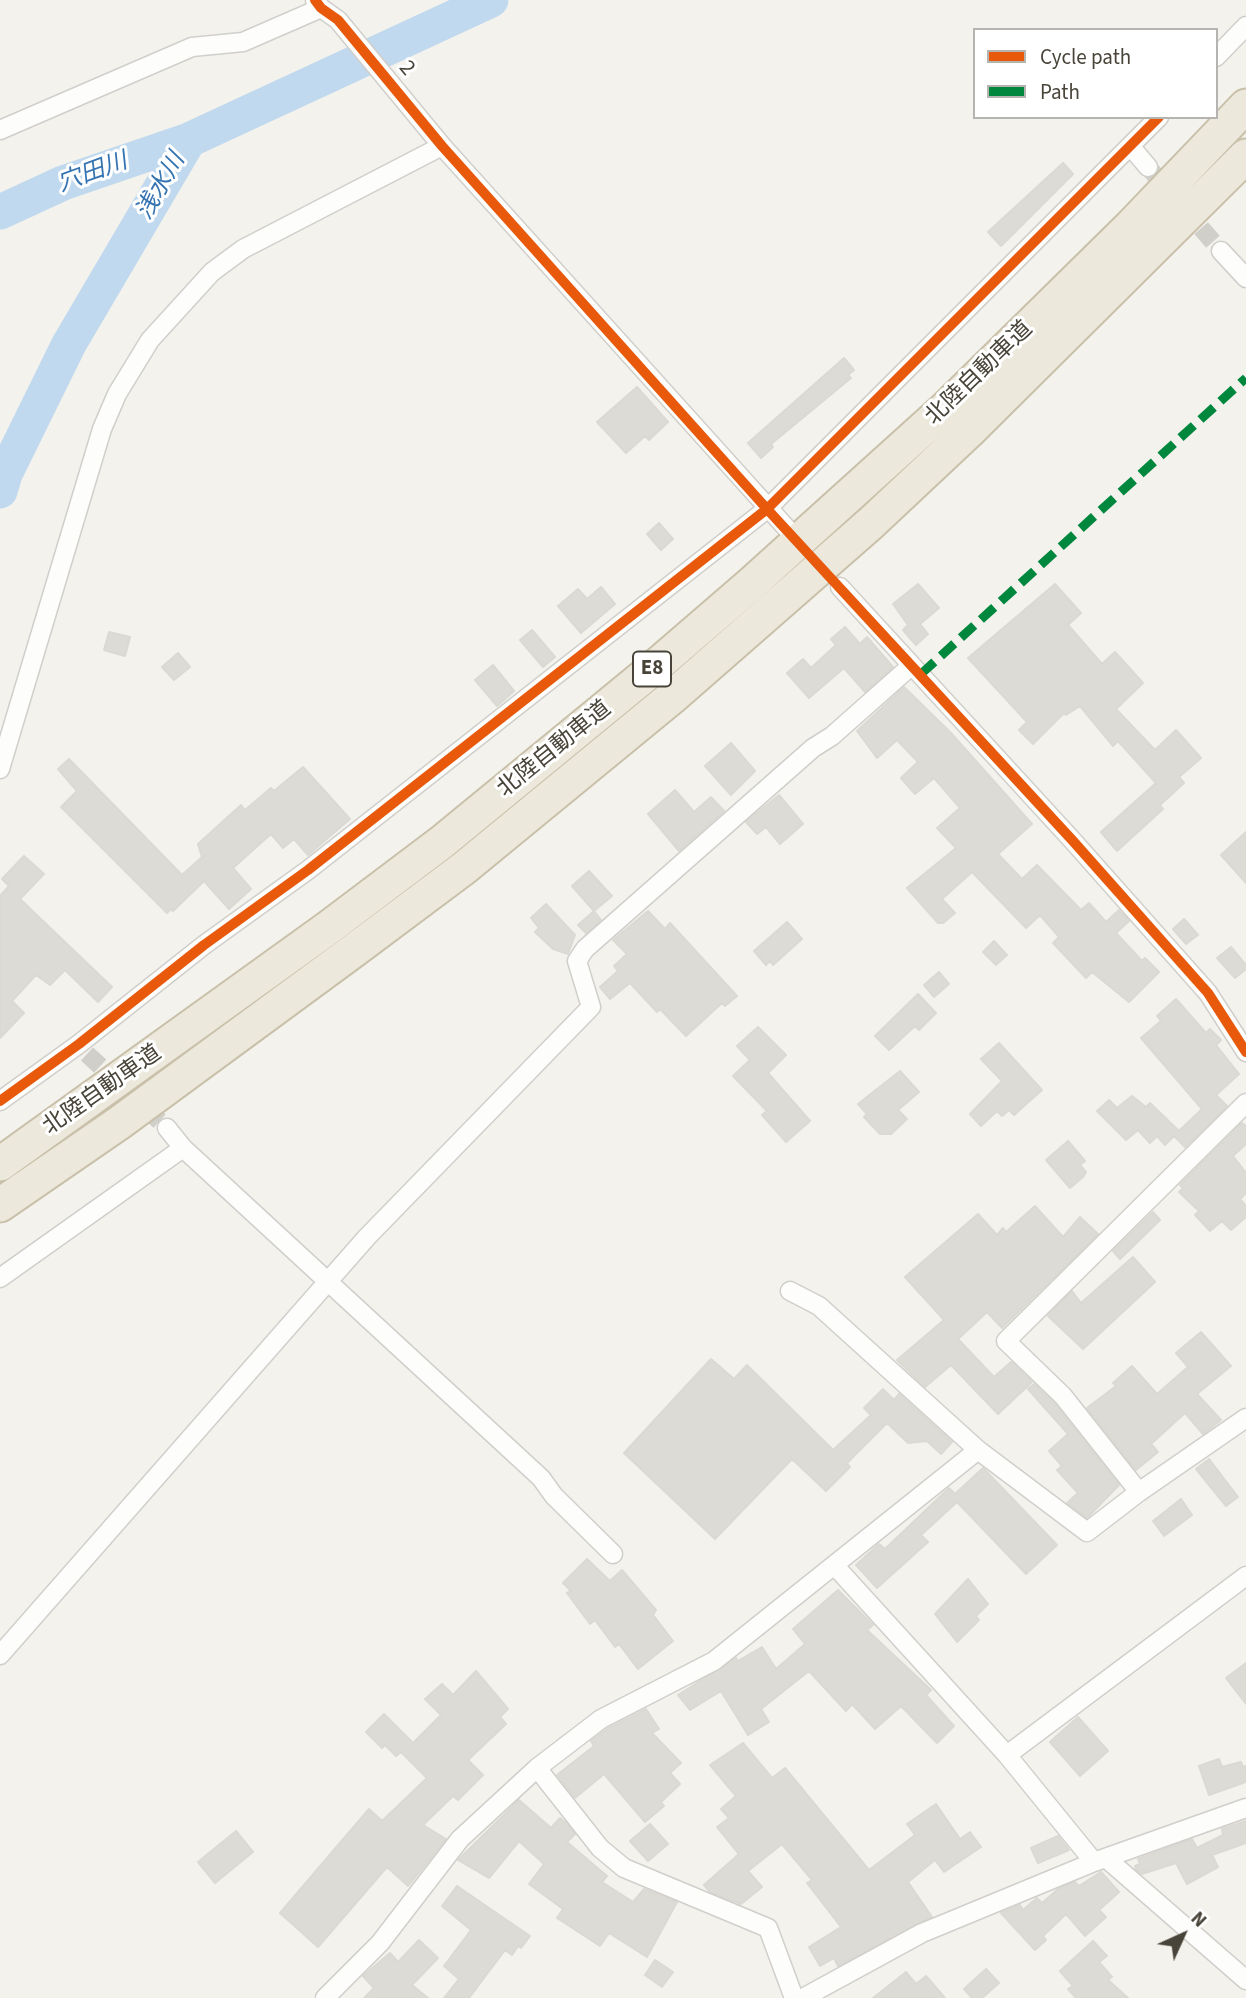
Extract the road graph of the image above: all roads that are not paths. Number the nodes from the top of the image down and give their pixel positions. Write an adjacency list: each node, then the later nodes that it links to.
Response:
1 (318, 4): 6 (street); 7 (street, 2)
2 (1246, 26): 3 (street)
3 (1218, 55)
4 (1246, 106): 23 (highway, 北陸自動車道 / E8)
5 (1157, 119): 8 (street)
6 (0, 130)
7 (442, 146): 13 (street, 2); 17 (street)
8 (1131, 147): 10 (street); 13 (street)
9 (1246, 156): 24 (highway, 北陸自動車道 / E8)
10 (1148, 167)
11 (1221, 251): 12 (street)
12 (1246, 278)
13 (767, 509): 14 (street, 2); 19 (street)
14 (790, 532)
15 (840, 587): 16 (street)
16 (911, 666): 18 (street); 26 (street)
17 (0, 769)
18 (1246, 1052)
19 (0, 1101)
20 (1246, 1103): 30 (street)
21 (167, 1128): 22 (street)
22 (183, 1149): 25 (street); 26 (street)
23 (0, 1164)
24 (0, 1205)
25 (0, 1278)
26 (329, 1280): 31 (street); 34 (street)
27 (790, 1291): 29 (street)
28 (1246, 1418): 30 (street)
29 (978, 1450): 30 (street); 32 (street)
30 (1139, 1492)
31 (613, 1554)
32 (835, 1566): 35 (street); 36 (street)
33 (1246, 1576): 35 (street)
34 (0, 1656)
35 (1006, 1755): 38 (street)
36 (537, 1768): 40 (street); 41 (street)
37 (1246, 1808): 38 (street)
38 (1101, 1860): 39 (street); 42 (street)
39 (1246, 1980)
40 (325, 1998)
41 (794, 1998)
42 (803, 1998)

